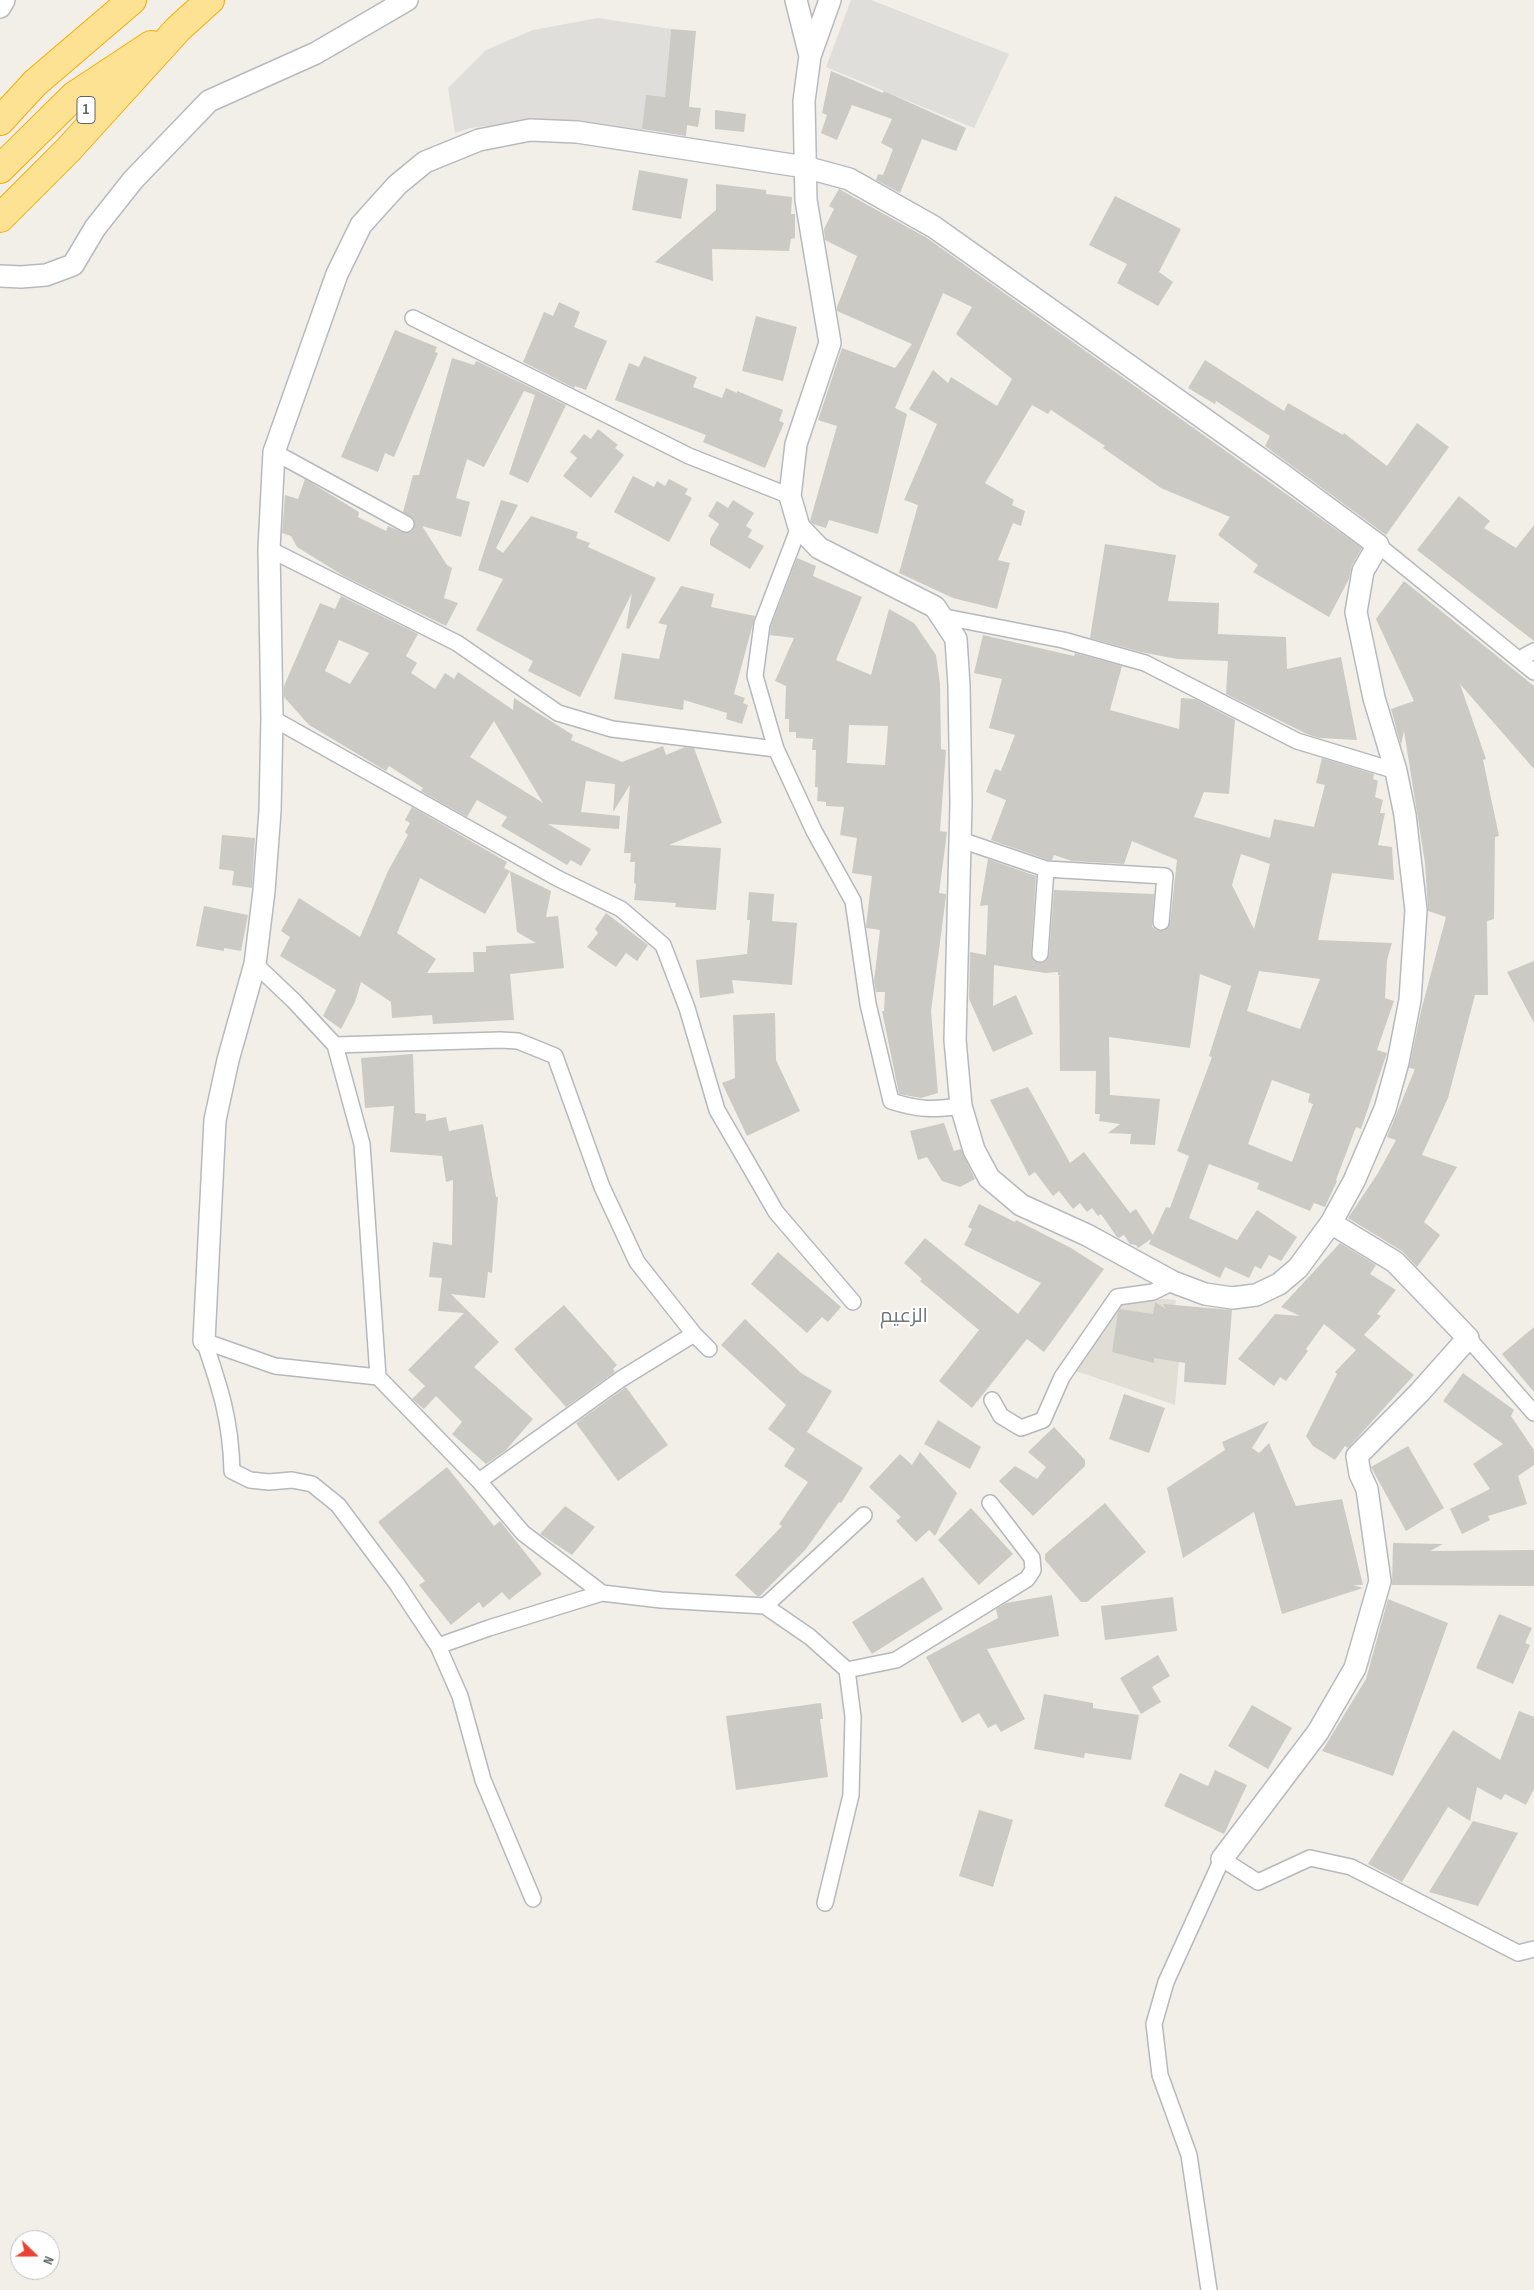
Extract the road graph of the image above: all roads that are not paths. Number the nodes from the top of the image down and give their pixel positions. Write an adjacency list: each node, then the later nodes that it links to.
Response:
1 (4, 0): 7 (street)
2 (132, 0): 10 (highway)
3 (407, 0): 17 (street)
4 (796, 0): 9 (street)
5 (830, 0): 9 (street)
6 (208, 1): 8 (highway, 1)
7 (0, 7)
8 (178, 29): 12 (highway); 13 (highway, 1); 14 (highway)
9 (810, 56): 11 (street)
10 (0, 121)
11 (805, 167): 19 (street); 20 (street); 23 (street)
12 (0, 170)
13 (0, 196)
14 (0, 218)
15 (0, 259): 17 (street)
16 (0, 276): 17 (street)
17 (21, 277)
18 (413, 318): 20 (street)
19 (274, 452): 21 (street); 24 (street)
20 (790, 496): 22 (street)
21 (406, 524)
22 (799, 527): 25 (street); 30 (street)
23 (1378, 545): 27 (street); 31 (street)
24 (269, 549): 29 (street); 30 (street)
25 (940, 616): 31 (street); 32 (street)
26 (1534, 651): 27 (street)
27 (1519, 659): 28 (street)
28 (1534, 672)
29 (272, 718): 36 (street); 41 (street)
30 (776, 749): 38 (street)
31 (1396, 771): 39 (street)
32 (958, 839): 33 (street); 38 (street)
33 (1046, 869): 34 (street); 35 (street)
34 (1161, 922)
35 (1040, 954)
36 (254, 964): 37 (street); 44 (street)
37 (335, 1045): 42 (street); 46 (street)
38 (961, 1106): 40 (street)
39 (1332, 1223): 40 (street); 43 (street)
40 (1173, 1282): 47 (street)
41 (853, 1302)
42 (694, 1334): 45 (street); 49 (street)
43 (1468, 1338): 48 (street); 56 (street)
44 (204, 1340): 46 (street); 54 (street)
45 (709, 1350)
46 (378, 1376): 49 (street)
47 (992, 1400)
48 (1534, 1413)
49 (479, 1481): 52 (street)
50 (990, 1503): 55 (street)
51 (864, 1515): 53 (street)
52 (602, 1594): 53 (street); 54 (street)
53 (765, 1606): 55 (street)
54 (438, 1646): 57 (street)
55 (847, 1670): 58 (street)
56 (1222, 1859): 59 (street); 60 (street)
57 (533, 1900)
58 (826, 1903)
59 (1534, 1949)
60 (1209, 2290)

